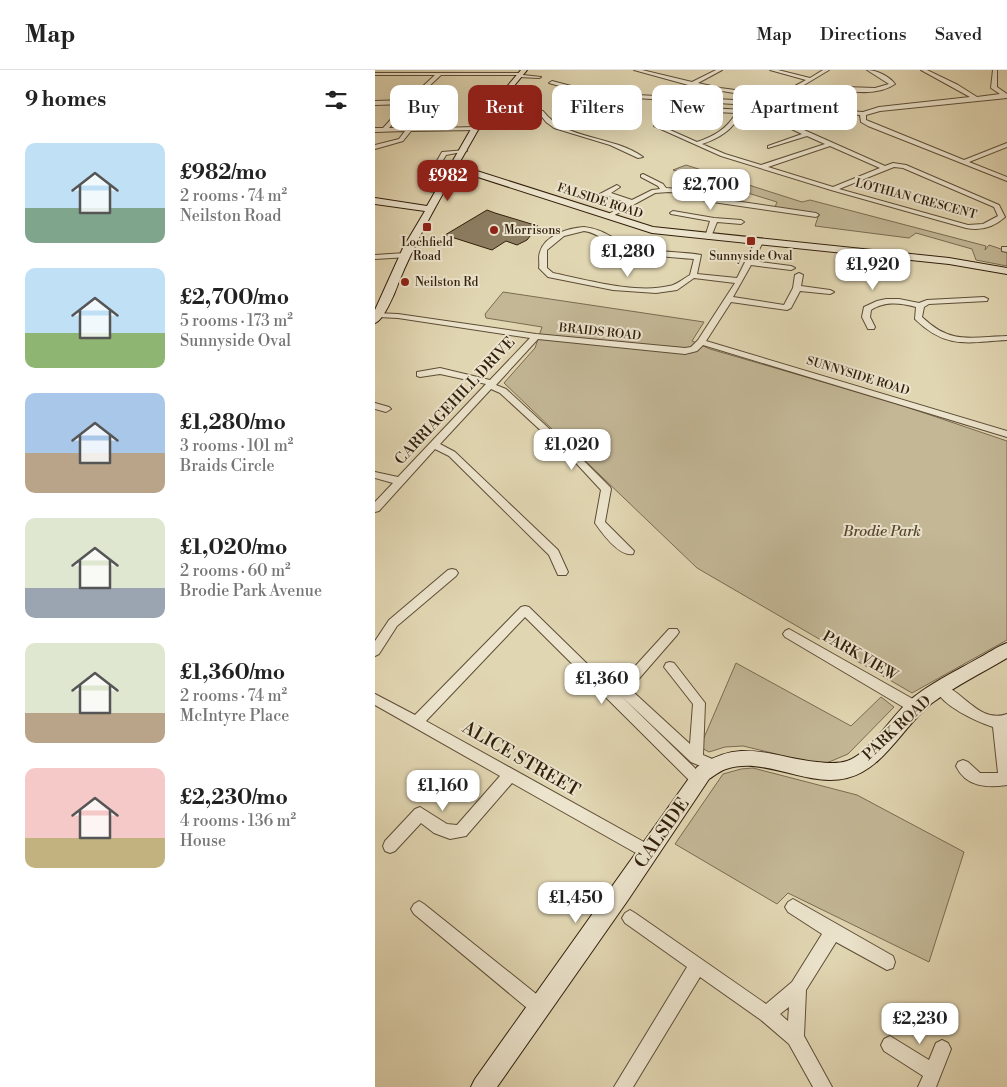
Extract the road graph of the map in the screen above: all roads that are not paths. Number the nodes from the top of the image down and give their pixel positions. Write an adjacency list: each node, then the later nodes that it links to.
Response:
1 (636, 70): 15 (street)
2 (720, 70): 15 (street)
3 (773, 70): 13 (street)
4 (827, 70): 13 (street)
5 (869, 70): 20 (street)
6 (923, 70): 24 (street)
7 (995, 70): 22 (street)
8 (425, 72): 10 (street); 11 (street)
9 (522, 72): 11 (street); 12 (street); 17 (street)
10 (375, 74)
11 (440, 74): 16 (street)
12 (539, 77)
13 (810, 78): 19 (street)
14 (551, 83): 18 (street)
15 (692, 84): 21 (street)
16 (428, 85)
17 (511, 85)
18 (559, 85)
19 (800, 85)
20 (857, 90)
21 (733, 91)
22 (1006, 96): 24 (street)
23 (642, 97): 25 (street)
24 (975, 98): 31 (street)
25 (733, 102)
26 (375, 103): 27 (street)
27 (390, 103)
28 (733, 112): 41 (street)
29 (542, 113): 47 (street)
30 (857, 114): 31 (street)
31 (863, 114): 48 (street)
32 (733, 121): 41 (street)
33 (390, 123): 35 (street)
34 (375, 130): 35 (street)
35 (384, 130): 36 (street)
36 (390, 130)
37 (410, 130): 44 (street)
38 (474, 130): 46 (street)
39 (798, 130): 40 (street)
40 (806, 134): 42 (street); 45 (street)
41 (696, 144): 50 (street)
42 (830, 144): 50 (street); 51 (street)
43 (1007, 145): 48 (street)
44 (375, 147)
45 (770, 147)
46 (463, 151): 49 (street); 55 (street)
47 (640, 157)
48 (963, 162): 54 (street)
49 (455, 167): 53 (street, FALSIDE ROAD); 55 (street)
50 (761, 167): 57 (street)
51 (884, 168): 57 (street, LOTHIAN CRESCENT); 57 (street, LOTHIAN CRESCENT)
52 (643, 176): 58 (street)
53 (487, 177): 55 (street, FALSIDE ROAD); 68 (street, FALSIDE ROAD)
54 (1007, 179)
55 (444, 186): 65 (street)
56 (617, 187): 59 (street)
57 (833, 189)
58 (664, 191): 61 (street); 63 (street)
59 (606, 193): 60 (street); 63 (street)
60 (598, 197)
61 (700, 198): 64 (street); 67 (street)
62 (375, 202): 65 (street)
63 (633, 203): 68 (street)
64 (694, 204)
65 (430, 209): 73 (street)
66 (673, 212): 69 (street)
67 (816, 215)
68 (609, 216): 71 (street, FALSIDE ROAD)
69 (714, 220): 70 (street); 71 (street)
70 (741, 222)
71 (708, 237): 72 (street, FALSIDE ROAD)
72 (759, 242): 75 (street); 77 (street, FALSIDE ROAD)
73 (405, 255): 74 (street); 86 (street)
74 (375, 257)
75 (749, 263): 76 (street); 80 (street)
76 (791, 268)
77 (1007, 271)
78 (799, 275): 81 (street)
79 (693, 276): 79 (street); 80 (street)
80 (740, 281): 83 (street)
81 (797, 288): 82 (street); 83 (street)
82 (830, 292)
83 (729, 299): 90 (street)
84 (984, 299): 85 (street)
85 (920, 306): 87 (street); 89 (street)
86 (376, 318): 88 (street, BRAIDS ROAD)
87 (871, 327)
88 (536, 336): 90 (street, BRAIDS ROAD); 92 (street, CARRIAGEHILL DRIVE)
89 (1007, 338)
90 (701, 342): 95 (street, SUNNYSIDE ROAD)
91 (421, 374): 92 (street)
92 (492, 384): 96 (street, CARRIAGEHILL DRIVE); 100 (street)
93 (375, 406): 94 (street)
94 (386, 409)
95 (1007, 434)
96 (434, 445): 98 (street, CARRIAGEHILL DRIVE); 101 (street)
97 (375, 474): 98 (street)
98 (400, 481): 99 (street, CARRIAGEHILL DRIVE)
99 (375, 508)
100 (629, 551)
101 (562, 572)
102 (452, 573): 106 (street)
103 (673, 632): 114 (street)
104 (789, 634): 110 (street, PARK VIEW)
105 (1007, 650): 108 (street, PARK ROAD)
106 (375, 651)
107 (670, 667): 114 (street)
108 (941, 689): 110 (street, PARK ROAD); 111 (street)
109 (375, 699): 112 (street, ALICE STREET)
110 (915, 706): 114 (street, PARK ROAD)
111 (1003, 721): 116 (street)
112 (417, 722): 114 (street); 115 (street, ALICE STREET)
113 (963, 766): 116 (street)
114 (702, 768): 118 (street, CALSIDE)
115 (510, 775): 117 (street); 118 (street, ALICE STREET)
116 (1006, 780)
117 (390, 846)
118 (648, 852): 126 (street, CALSIDE)
119 (793, 906): 122 (street)
120 (419, 909): 126 (street)
121 (630, 918): 124 (street)
122 (833, 932): 123 (street); 125 (street)
123 (887, 962)
124 (697, 966): 127 (street); 133 (street)
125 (798, 988): 127 (street); 128 (street)
126 (539, 1007): 132 (street, CALSIDE)
127 (767, 1014): 128 (street)
128 (795, 1038): 134 (street)
129 (890, 1045): 131 (street)
130 (942, 1049): 131 (street)
131 (930, 1080)
132 (483, 1087)
133 (623, 1087)
134 (823, 1087)

